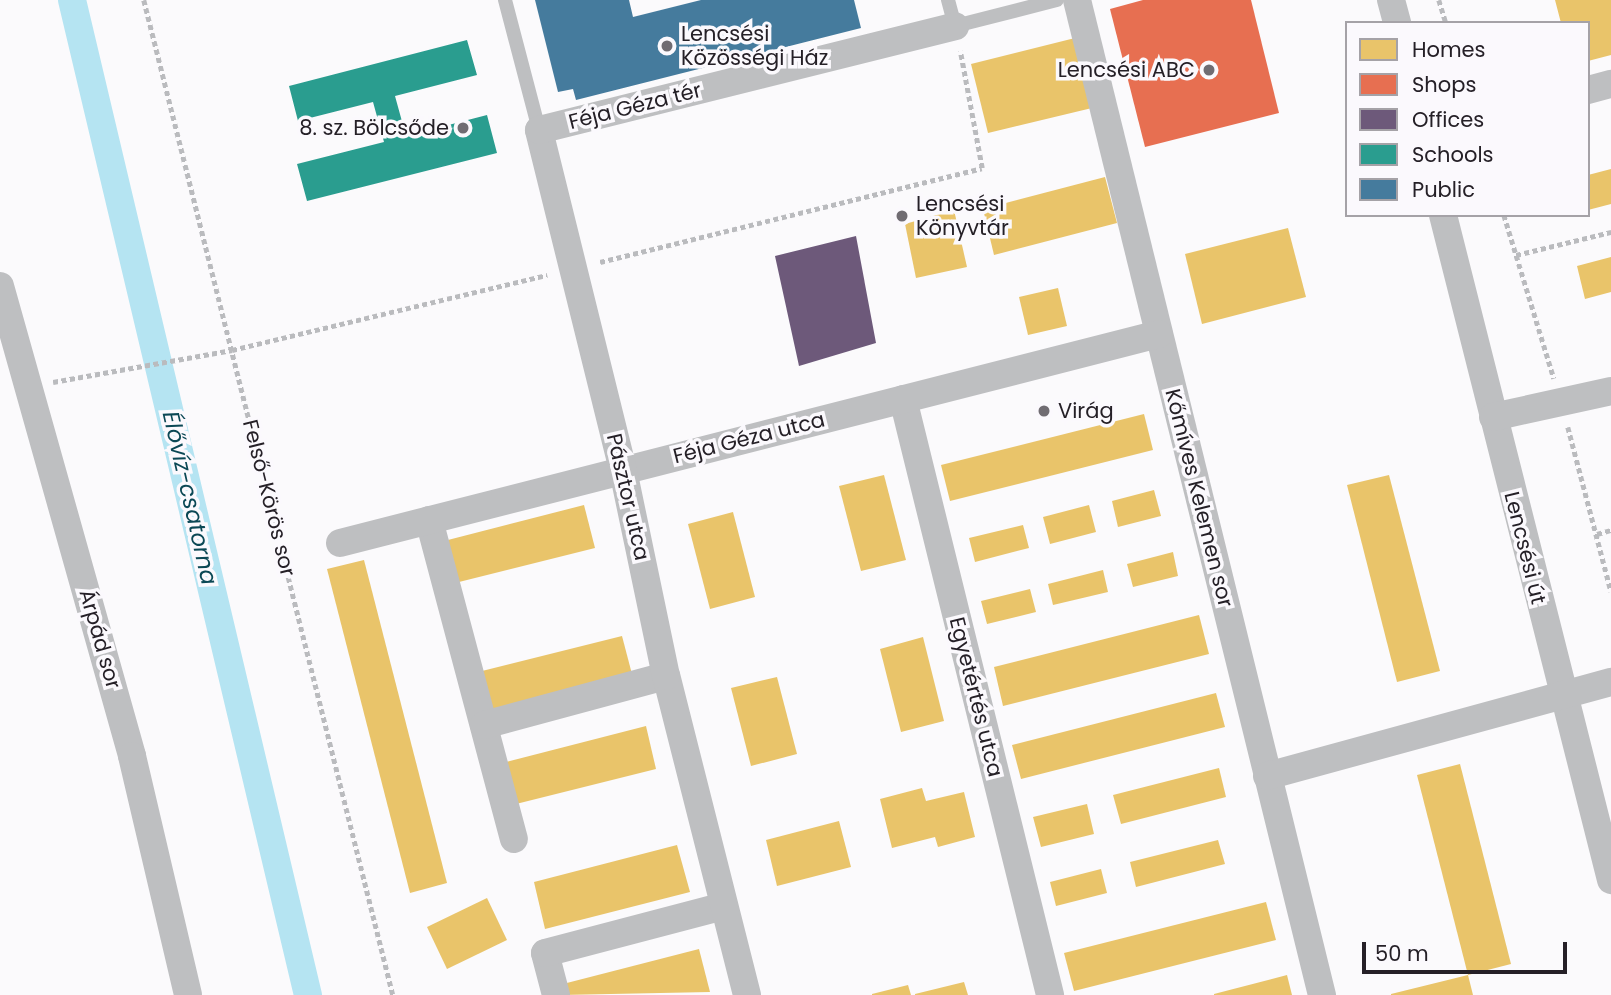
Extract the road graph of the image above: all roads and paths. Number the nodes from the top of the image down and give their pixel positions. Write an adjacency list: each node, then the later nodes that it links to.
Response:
1 (144, 0): 19 (path, Felső-Körös sor)
2 (505, 0): 12 (lane, Pásztor utca)
3 (1057, 0): 7 (lane, Féja Géza tér)
4 (1077, 0): 18 (street, Kőmíves Kelemen sor)
5 (1391, 0): 8 (street)
6 (1439, 0): 9 (path)
7 (952, 13): 12 (street, Féja Géza tér); 16 (path)
8 (1396, 21)
9 (1445, 21)
10 (1611, 84): 11 (street)
11 (1590, 89)
12 (539, 131): 16 (street, Pásztor utca)
13 (1444, 217): 23 (street, Lencsési út)
14 (1611, 232): 15 (path)
15 (1516, 255)
16 (572, 268): 19 (path); 24 (street, Pásztor utca)
17 (0, 286): 37 (street, Árpád sor)
18 (1159, 334): 22 (street, Féja Géza utca); 33 (street, Kőmíves Kelemen sor)
19 (232, 351): 20 (path); 38 (path, Felső-Körös sor)
20 (88, 377)
21 (1611, 391): 23 (street)
22 (903, 399): 24 (street, Féja Géza utca); 41 (street, Egyetértés utca)
23 (1493, 417): 31 (street, Lencsési út)
24 (623, 470): 25 (street, Féja Géza utca); 29 (street, Pásztor utca)
25 (429, 520): 27 (street, Féja Géza utca); 32 (street)
26 (1611, 530): 28 (path)
27 (340, 543)
28 (1611, 592)
29 (666, 676): 32 (street); 36 (street, Pásztor utca)
30 (1611, 682): 31 (street)
31 (1561, 692): 33 (street); 35 (street, Lencsési út)
32 (484, 724): 34 (street)
33 (1267, 776): 42 (street, Kőmíves Kelemen sor)
34 (514, 839)
35 (1611, 880)
36 (724, 905): 39 (street); 40 (street, Pásztor utca)
37 (188, 995)
38 (393, 995)
39 (556, 995)
40 (747, 995)
41 (1050, 995)
42 (1322, 995)

